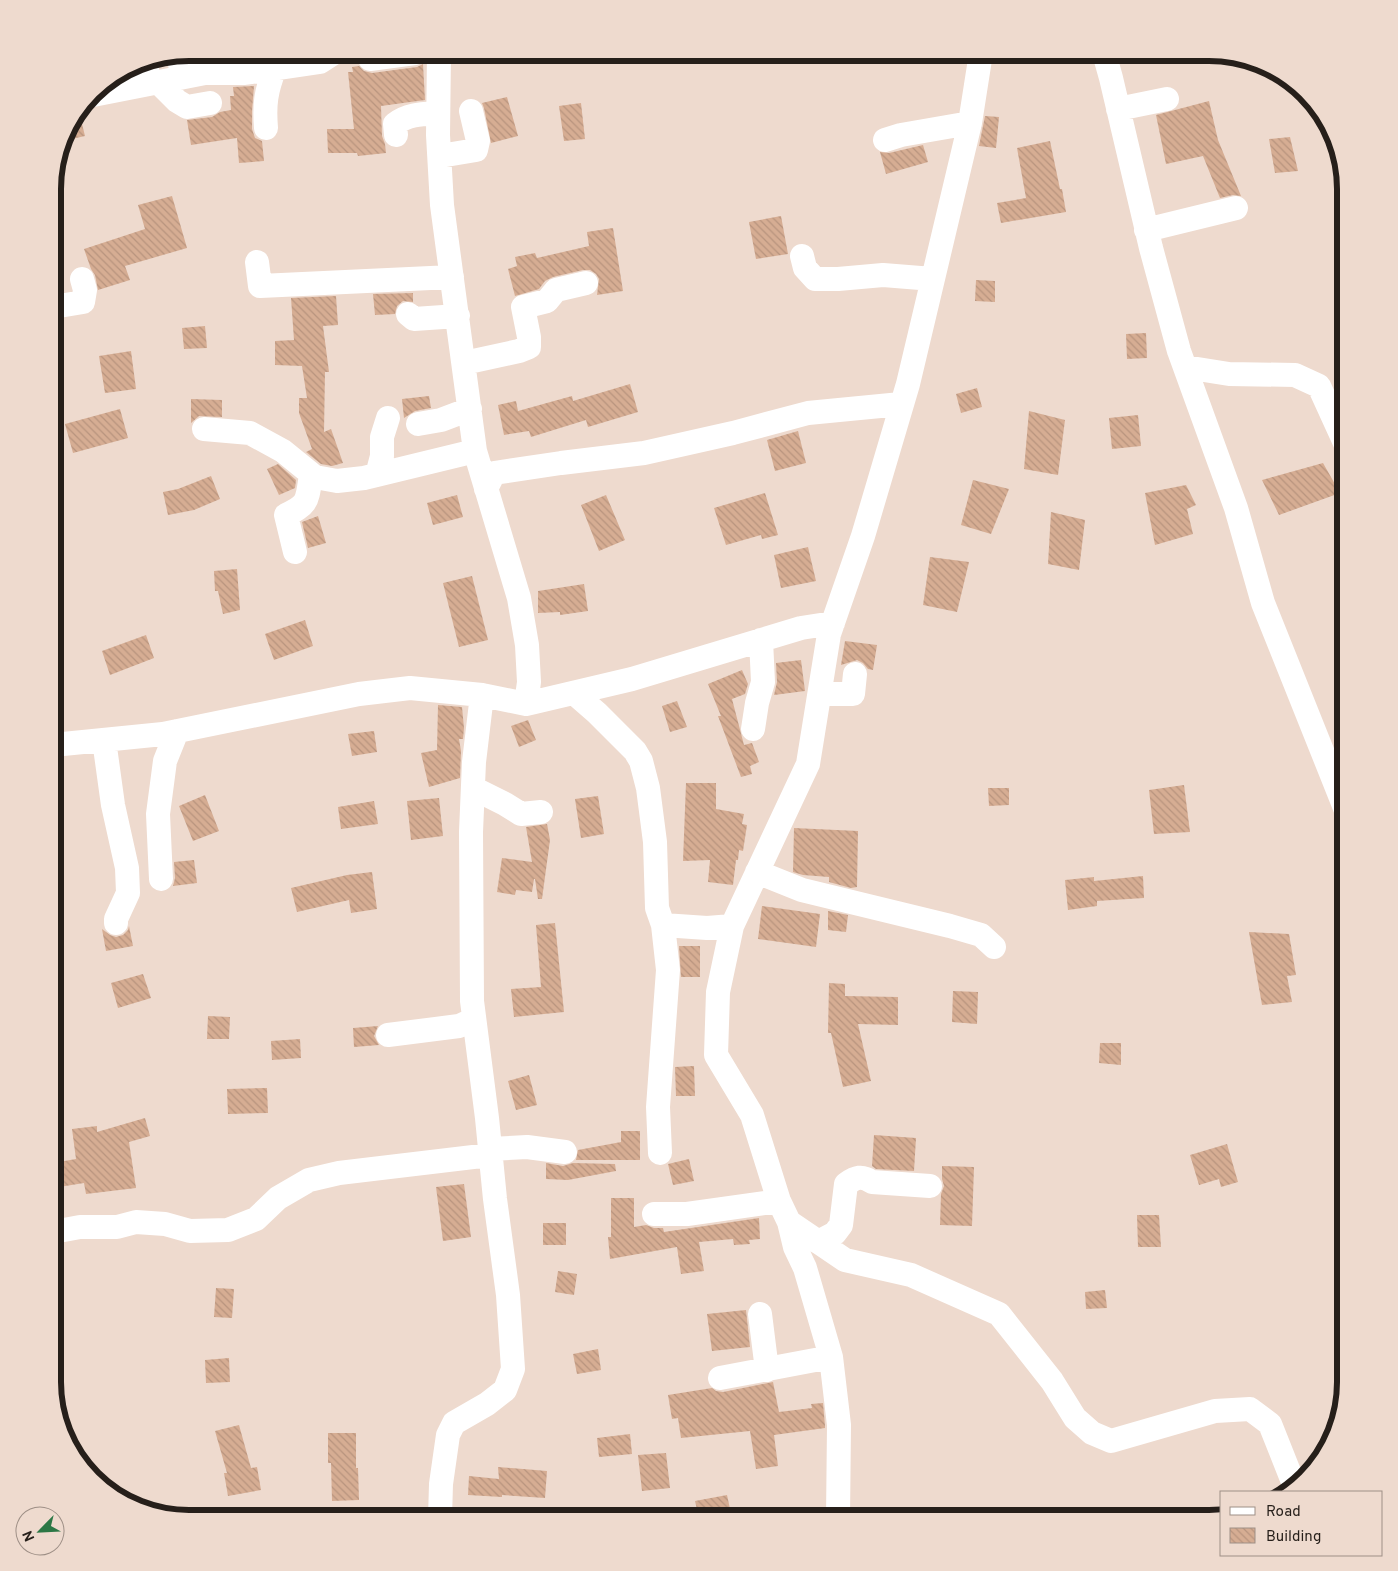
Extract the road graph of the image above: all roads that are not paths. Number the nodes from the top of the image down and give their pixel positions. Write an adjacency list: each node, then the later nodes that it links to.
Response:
1 (321, 61): 6 (street)
2 (438, 61): 13 (street)
3 (980, 62): 14 (street)
4 (1106, 62): 11 (street)
5 (180, 66): 6 (street); 7 (street)
6 (274, 68): 15 (street)
7 (151, 76): 8 (street); 10 (street)
8 (110, 89)
9 (1167, 99): 11 (street)
10 (210, 103)
11 (1118, 109): 20 (street)
12 (471, 111): 18 (street)
13 (438, 113): 16 (street); 18 (street)
14 (970, 122): 17 (street); 25 (street)
15 (266, 128)
16 (396, 135)
17 (885, 140)
18 (440, 156): 23 (street)
19 (1236, 208): 20 (street)
20 (1146, 230): 31 (street)
21 (802, 256): 25 (street)
22 (257, 262): 23 (street)
23 (452, 277): 29 (street)
24 (82, 279): 27 (street)
25 (932, 280): 32 (street)
26 (586, 283): 30 (street)
27 (62, 306)
28 (408, 314): 29 (street)
29 (458, 316): 30 (street)
30 (464, 364): 33 (street)
31 (1185, 367): 36 (street); 54 (street)
32 (902, 404): 41 (street); 43 (street)
33 (470, 408): 35 (street); 38 (street)
34 (388, 418): 39 (street)
35 (418, 424)
36 (1337, 424)
37 (204, 429): 40 (street)
38 (475, 451): 39 (street); 41 (street)
39 (377, 475): 40 (street)
40 (315, 477): 42 (street)
41 (486, 489): 49 (street)
42 (295, 552)
43 (833, 623): 44 (street); 47 (street)
44 (761, 640): 46 (street); 50 (street)
45 (855, 674): 47 (street)
46 (574, 693): 49 (street); 60 (street)
47 (820, 694): 57 (street)
48 (482, 696): 49 (street); 51 (street); 55 (street)
49 (526, 704)
50 (752, 729)
51 (177, 731): 52 (street); 58 (street)
52 (104, 740): 53 (street); 59 (street)
53 (62, 744)
54 (1337, 786)
55 (473, 788): 56 (street); 63 (street)
56 (541, 812)
57 (758, 872): 61 (street); 62 (street)
58 (161, 879)
59 (116, 923)
60 (663, 924): 61 (street); 67 (street)
61 (732, 926): 69 (street)
62 (994, 947)
63 (474, 1020): 64 (street); 65 (street)
64 (388, 1034)
65 (490, 1152): 66 (street); 71 (street); 78 (street)
66 (565, 1152)
67 (660, 1153)
68 (930, 1186): 72 (street)
69 (784, 1211): 70 (street); 72 (street); 74 (street)
70 (654, 1214)
71 (61, 1230)
72 (818, 1242): 77 (street)
73 (760, 1314): 75 (street)
74 (830, 1357): 75 (street); 79 (street)
75 (768, 1370): 76 (street)
76 (720, 1378)
77 (1292, 1479)
78 (440, 1510)
79 (838, 1510)

